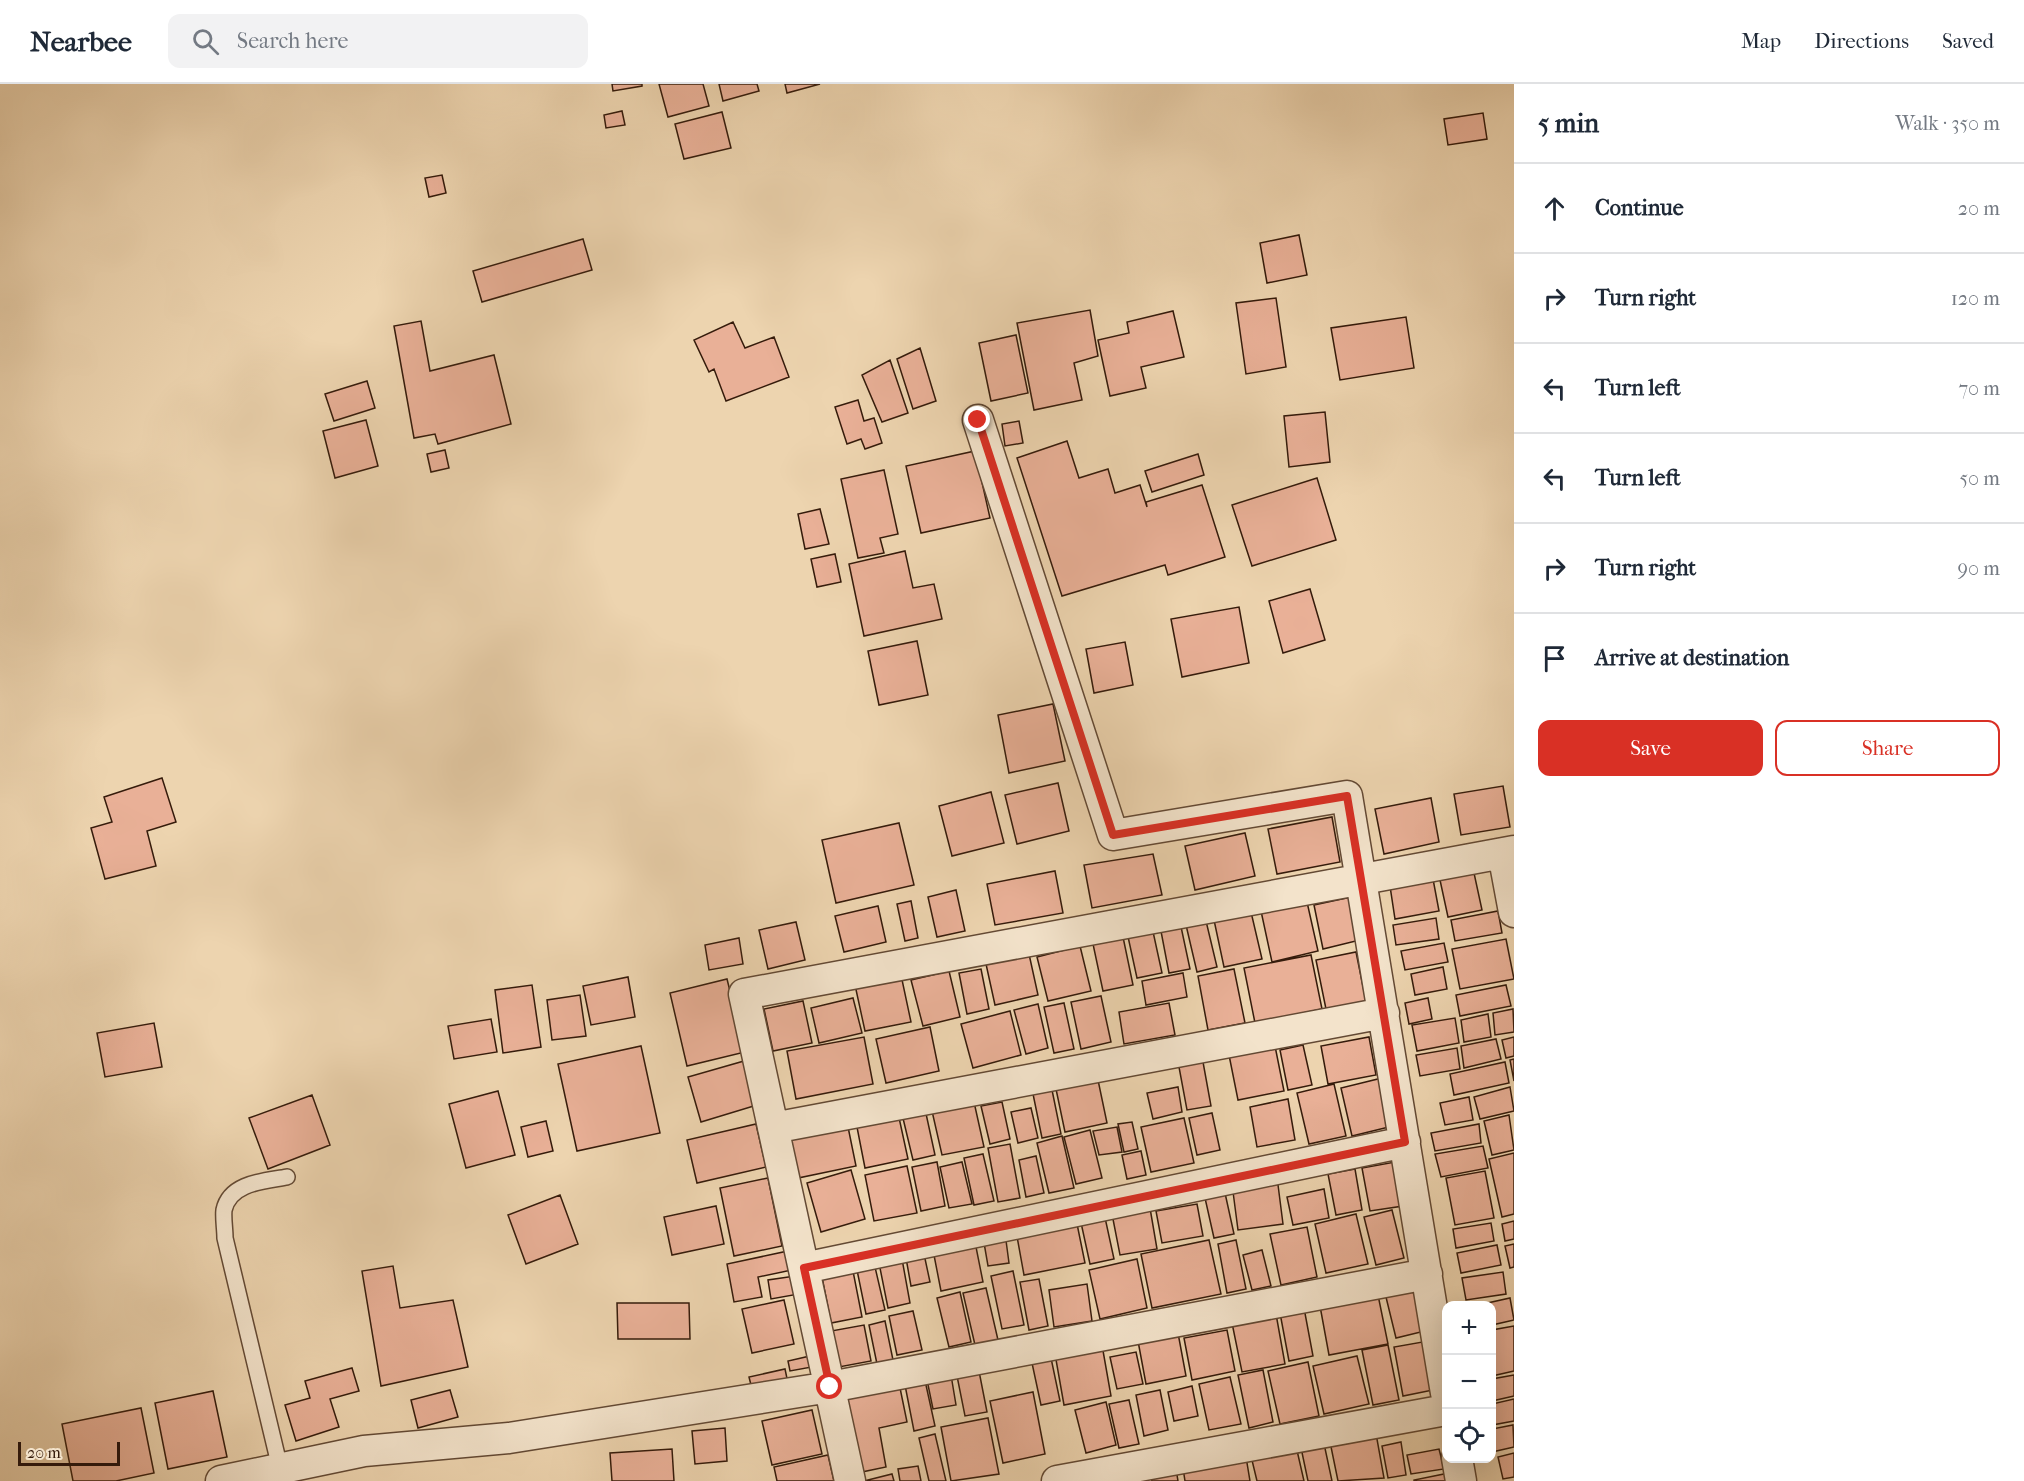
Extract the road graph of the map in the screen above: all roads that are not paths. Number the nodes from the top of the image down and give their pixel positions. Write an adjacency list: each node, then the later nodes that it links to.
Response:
1 (978, 420): 3 (street)
2 (1509, 852): 3 (street); 4 (street)
3 (1362, 881): 5 (street); 6 (street)
4 (1514, 912)
5 (1383, 1013): 6 (street); 7 (street)
6 (773, 1128): 9 (street)
7 (1405, 1142): 9 (street); 10 (street)
8 (287, 1177): 15 (lane)
9 (804, 1268): 12 (street)
10 (1427, 1274): 11 (street); 12 (street)
11 (1442, 1368)
12 (830, 1387): 15 (street); 17 (street)
13 (1442, 1411): 18 (street)
14 (1458, 1463): 19 (street)
15 (280, 1468): 16 (street)
16 (221, 1481)
17 (850, 1481)
18 (1057, 1481)
19 (1461, 1481)

